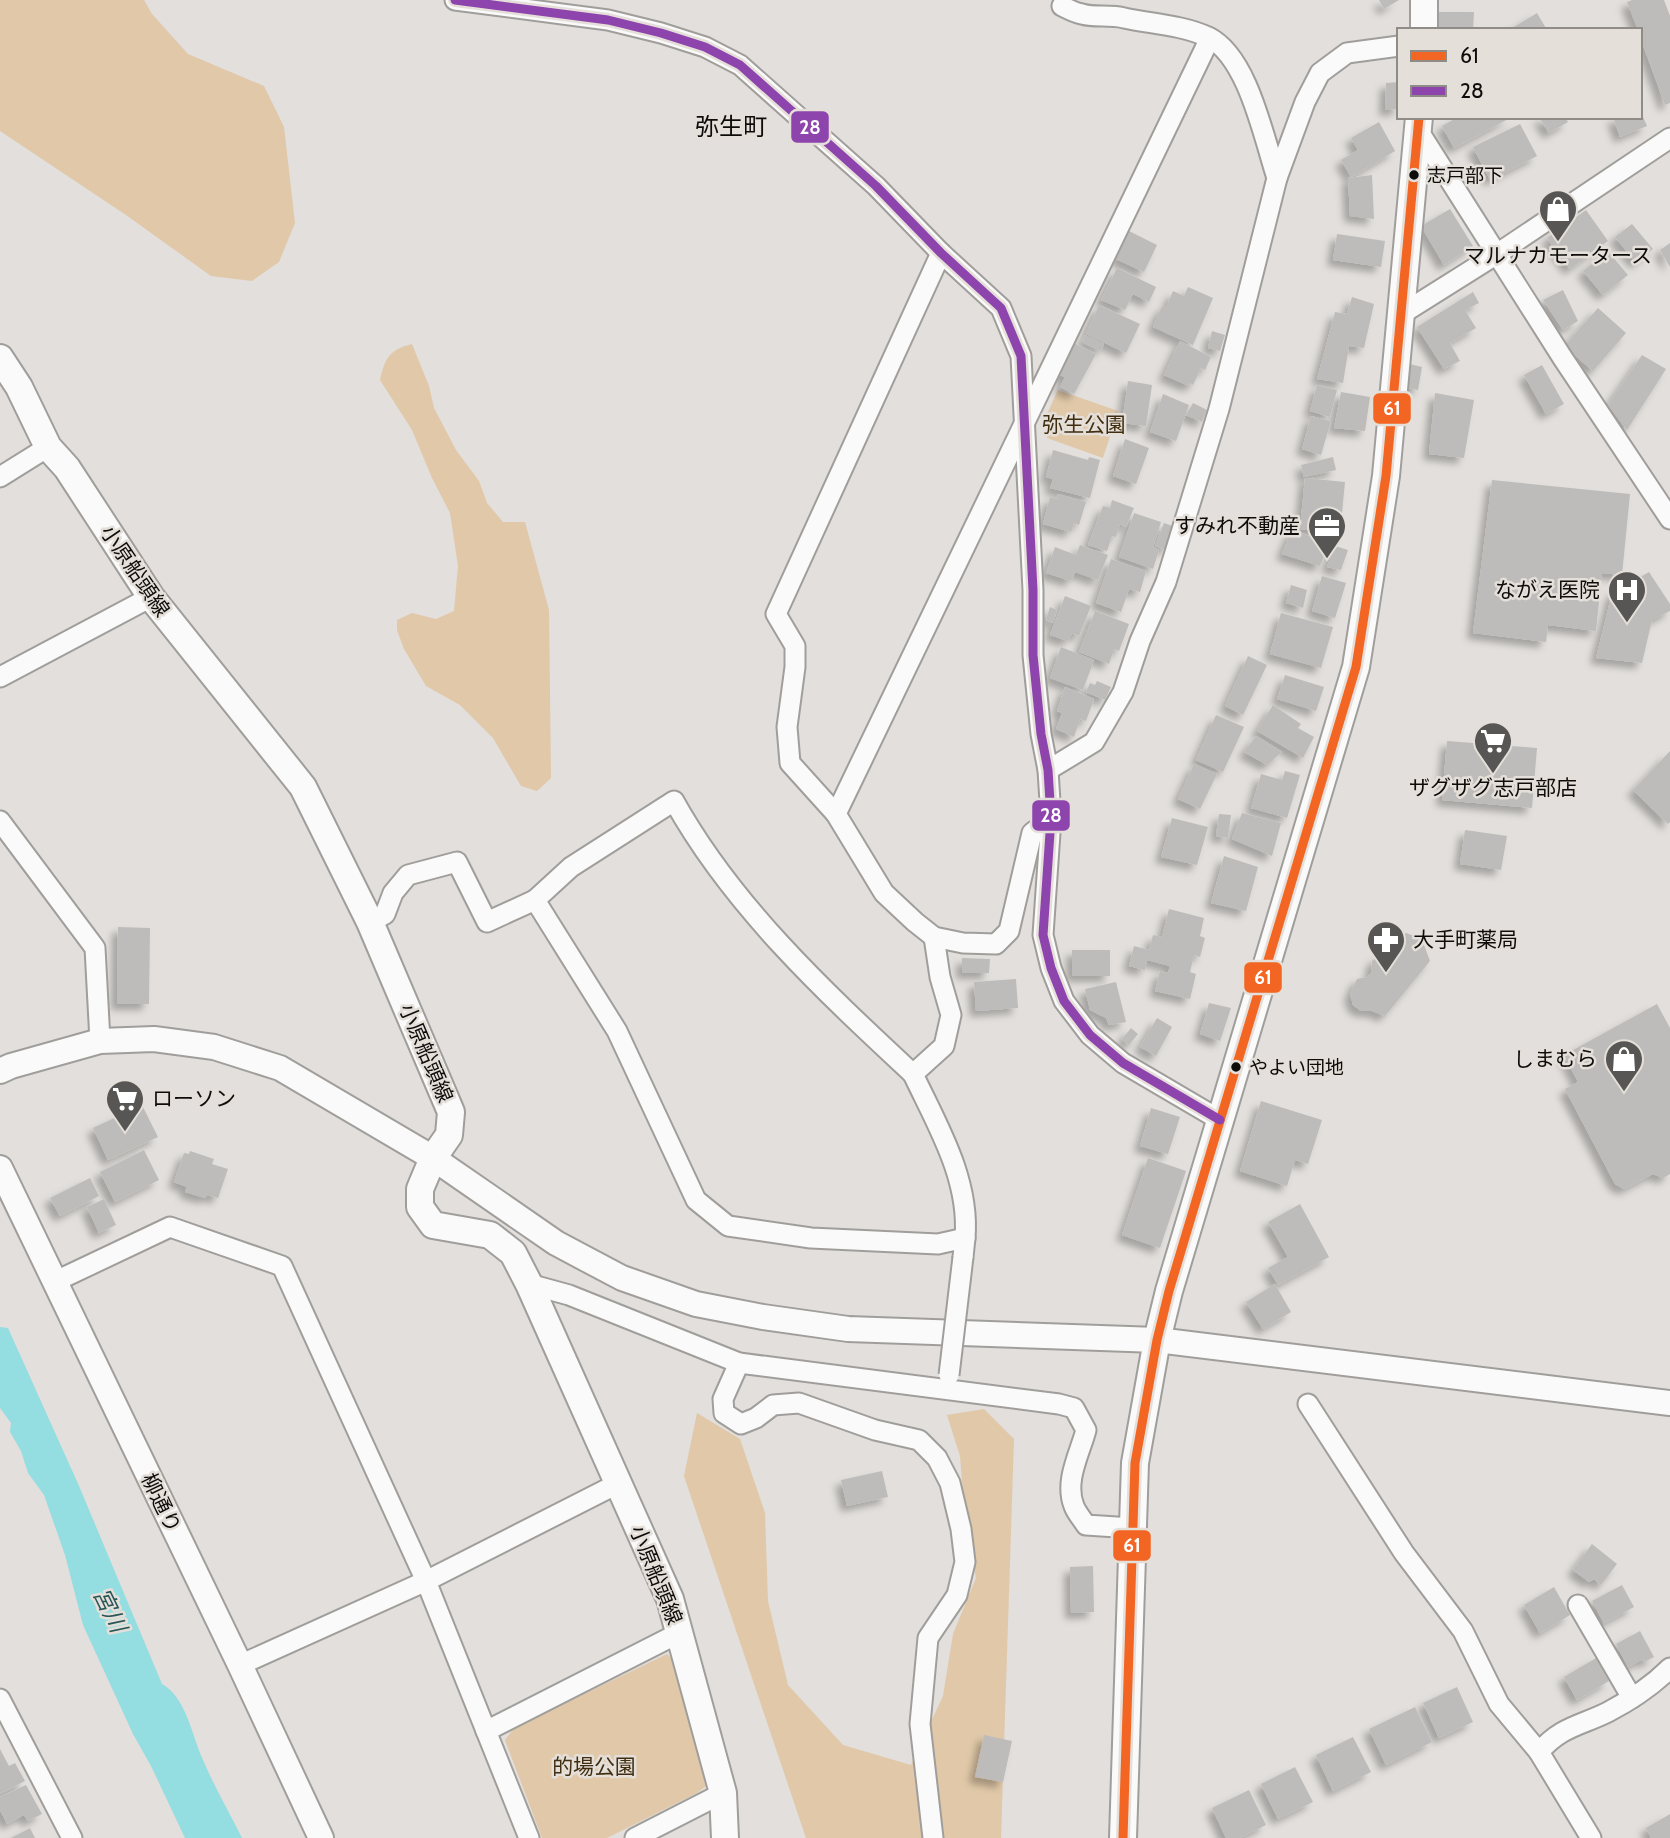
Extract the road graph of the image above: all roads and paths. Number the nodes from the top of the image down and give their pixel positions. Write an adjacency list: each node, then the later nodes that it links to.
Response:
1 (455, 0): 10 (street)
2 (1424, 0): 4 (main road)
3 (1062, 6): 5 (street)
4 (1423, 28)
5 (1210, 38): 9 (street); 14 (street)
6 (1397, 46): 9 (street)
7 (1419, 124): 11 (street); 12 (main road)
8 (1670, 138): 11 (street)
9 (1277, 178): 20 (street)
10 (941, 253): 14 (street); 21 (street)
11 (1497, 254): 12 (street); 17 (street)
12 (1400, 315): 30 (main road)
13 (0, 358): 15 (main road, 小原船頭線)
14 (1025, 420): 20 (street); 21 (street)
15 (48, 447): 16 (street); 18 (main road, 小原船頭線)
16 (0, 477)
17 (1670, 519)
18 (150, 597): 19 (street); 25 (main road, 小原船頭線)
19 (0, 677)
20 (1048, 770): 22 (street)
21 (836, 814): 26 (street)
22 (1051, 818): 26 (street); 30 (street)
23 (0, 821): 27 (street)
24 (535, 900): 25 (street); 29 (street); 33 (street)
25 (370, 922): 31 (main road, 小原船頭線)
26 (934, 937): 29 (street)
27 (100, 1041): 28 (street); 31 (street)
28 (0, 1071)
29 (913, 1074): 33 (street)
30 (1220, 1120): 36 (main road)
31 (433, 1158): 35 (main road, 小原船頭線); 36 (street)
32 (0, 1168): 34 (street, 柳通り)
33 (964, 1247): 38 (street, bridge)
34 (54, 1282): 43 (street); 46 (street, 柳通り)
35 (528, 1284): 37 (street); 41 (main road, 小原船頭線)
36 (1157, 1340): 39 (street); 42 (main road)
37 (739, 1363): 38 (street); 58 (street)
38 (948, 1381): 42 (street)
39 (1670, 1403)
40 (1308, 1404): 51 (street)
41 (617, 1484): 43 (street); 45 (main road, 小原船頭線)
42 (1132, 1528): 59 (main road)
43 (425, 1581): 46 (street); 50 (street)
44 (1578, 1605): 48 (street)
45 (680, 1633): 50 (street); 52 (main road, 小原船頭線)
46 (240, 1665): 54 (street, 柳通り)
47 (1670, 1668): 48 (street)
48 (1632, 1698): 51 (street)
49 (0, 1699): 53 (street)
50 (486, 1731): 55 (street)
51 (1539, 1752): 60 (street)
52 (723, 1793): 56 (street); 57 (main road, 小原船頭線)
53 (72, 1838)
54 (321, 1838)
55 (529, 1838)
56 (635, 1838)
57 (725, 1838)
58 (933, 1838)
59 (1123, 1838)
60 (1591, 1838)

